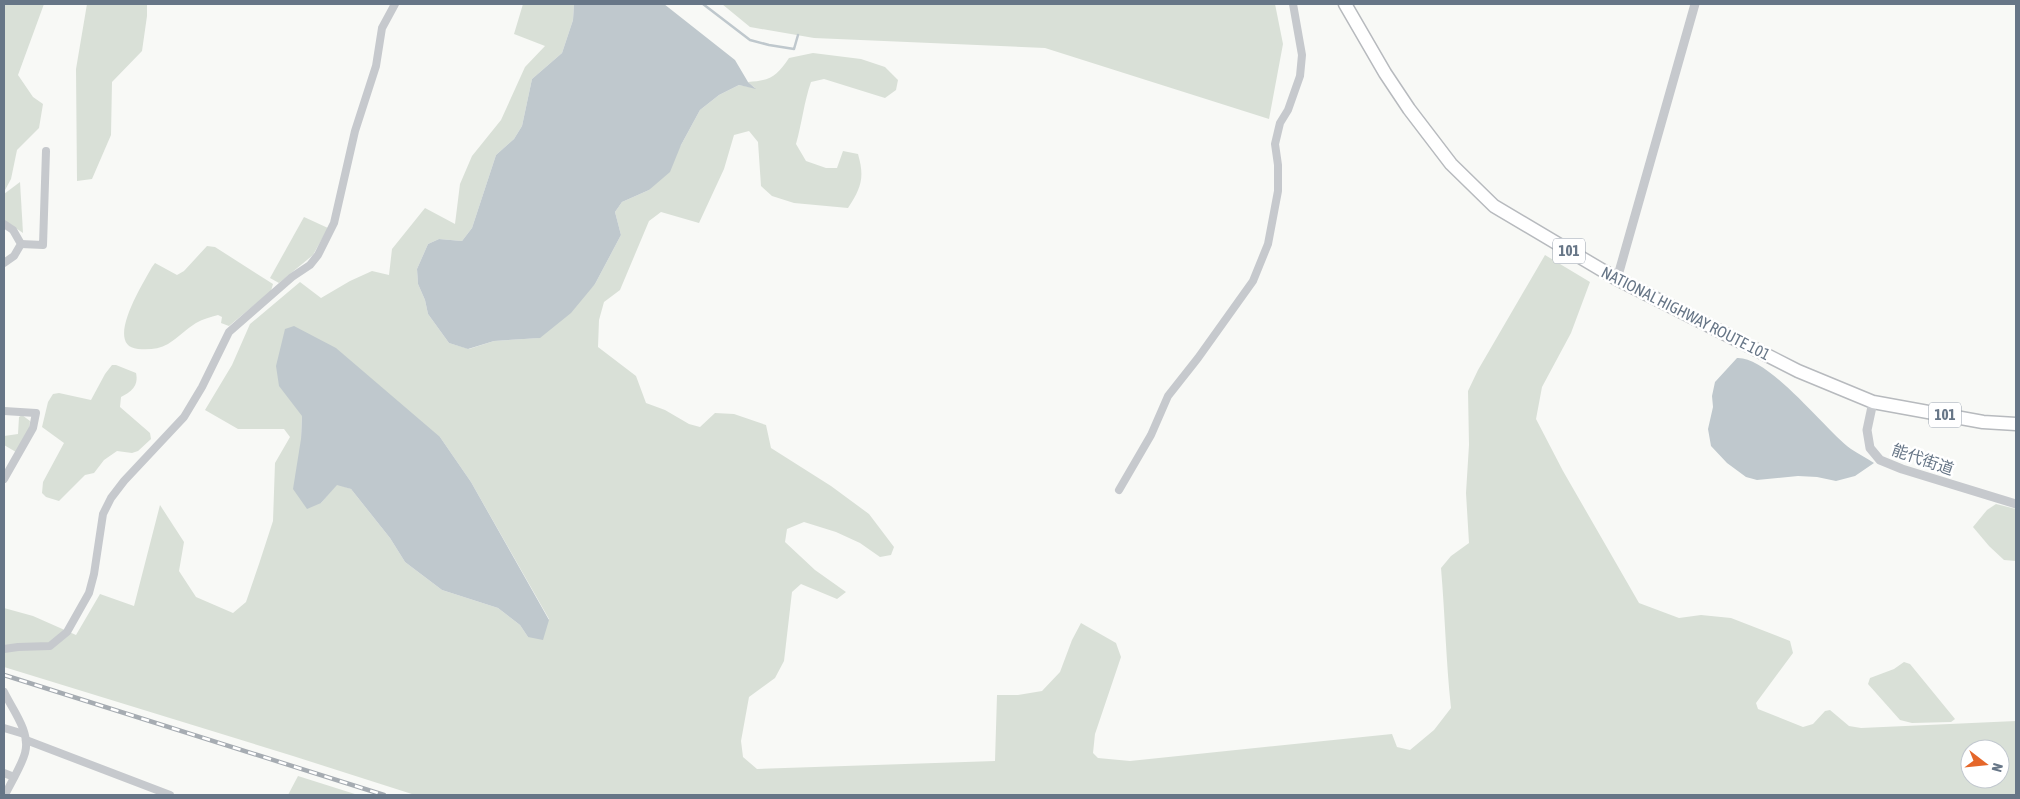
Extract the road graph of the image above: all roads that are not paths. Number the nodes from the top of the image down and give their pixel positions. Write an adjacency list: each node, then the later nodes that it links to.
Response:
1 (395, 4): 16 (street)
2 (1293, 4): 14 (street)
3 (1345, 4): 9 (highway, NATIONAL HIGHWAY ROUTE 101 / 101)
4 (1695, 4): 9 (street)
5 (46, 151): 7 (street)
6 (4, 224): 7 (street)
7 (21, 244): 8 (street)
8 (4, 263)
9 (1617, 279): 10 (highway, NATIONAL HIGHWAY ROUTE 101 / 101)
10 (1874, 402): 12 (highway, NATIONAL HIGHWAY ROUTE 101 / 101); 15 (street, 能代街道)
11 (4, 411): 13 (street)
12 (2016, 424)
13 (4, 480)
14 (1118, 490)
15 (2016, 504)
16 (4, 649)
17 (4, 692): 19 (street)
18 (4, 728): 19 (street)
19 (25, 737): 21 (street); 23 (street)
20 (4, 774): 21 (street)
21 (14, 777): 22 (street)
22 (5, 795)
23 (170, 795)

